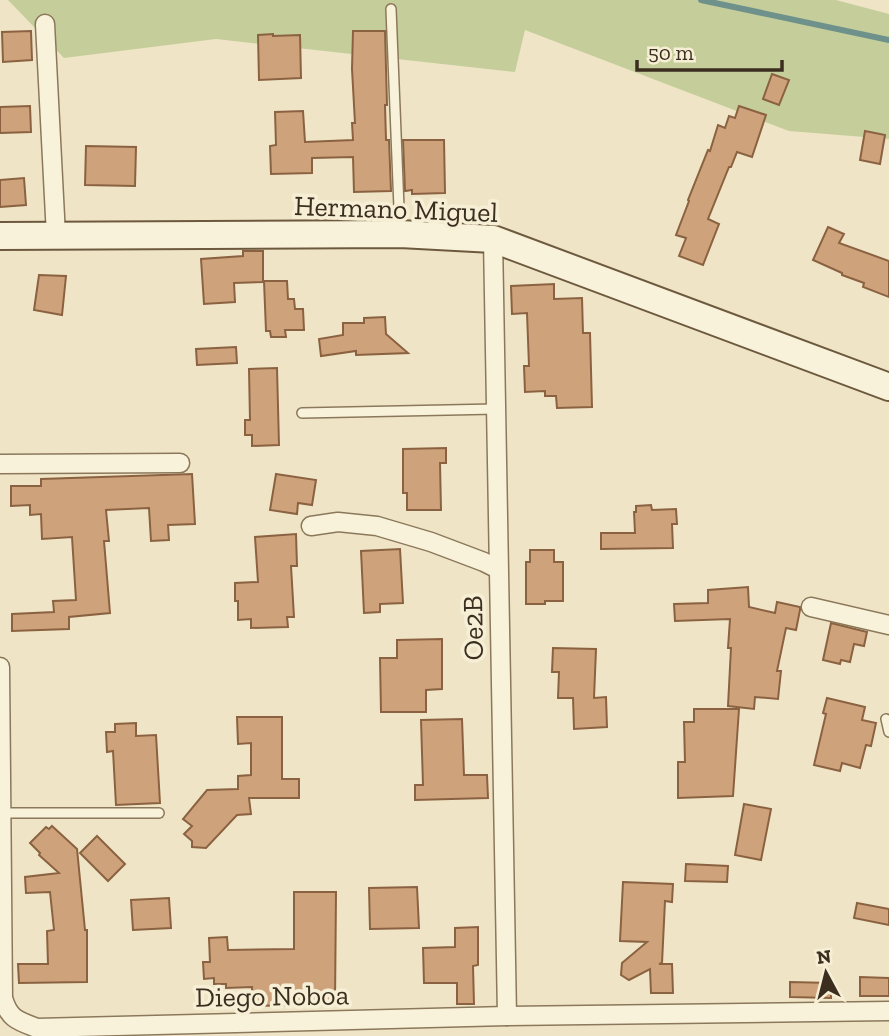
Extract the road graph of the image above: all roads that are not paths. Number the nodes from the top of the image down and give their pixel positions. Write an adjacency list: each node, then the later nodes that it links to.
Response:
1 (391, 9): 3 (lane)
2 (46, 24): 5 (street)
3 (400, 234): 5 (street, Hermano Miguel); 6 (street, Hermano Miguel)
4 (0, 236): 5 (street, Hermano Miguel)
5 (56, 236)
6 (493, 239): 7 (street, Hermano Miguel); 8 (street, Oe2B)
7 (889, 387)
8 (496, 409): 9 (lane); 13 (street, Oe2B)
9 (302, 413)
10 (180, 463): 11 (street)
11 (0, 464)
12 (311, 526): 13 (street)
13 (498, 569): 22 (street, Oe2B)
14 (811, 607): 15 (street)
15 (889, 625)
16 (0, 667): 19 (street, Diego Noboa)
17 (886, 719): 18 (lane)
18 (889, 732)
19 (1, 804): 20 (lane); 22 (street, Diego Noboa)
20 (159, 813)
21 (889, 1011): 22 (street, Diego Noboa)
22 (507, 1016)

